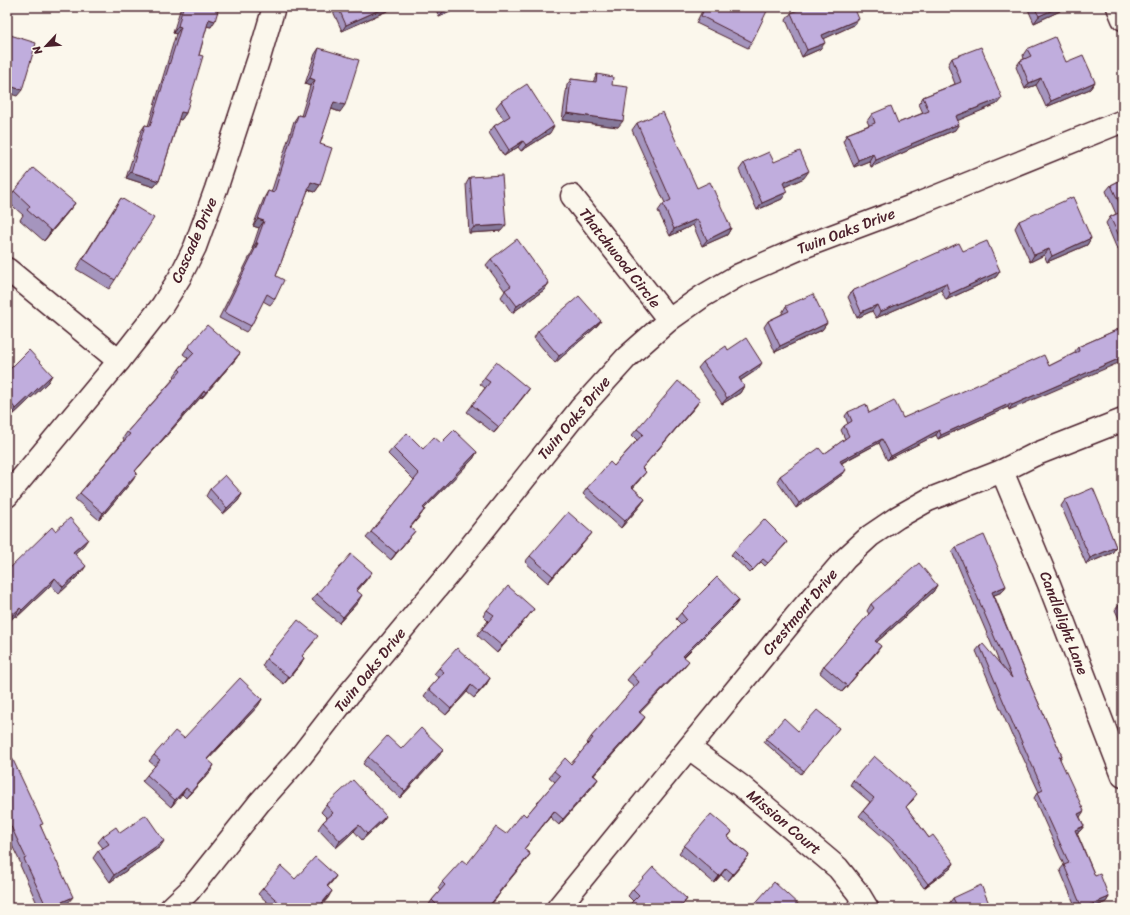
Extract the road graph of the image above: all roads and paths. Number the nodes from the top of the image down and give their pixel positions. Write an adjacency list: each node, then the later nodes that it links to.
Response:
1 (274, 7): 8 (street, Cascade Drive)
2 (1118, 7): 3 (street)
3 (1123, 19)
4 (1123, 121): 7 (street, Twin Oaks Drive)
5 (572, 196): 7 (street, Thatchwood Circle)
6 (7, 269): 8 (street)
7 (669, 320): 14 (street, Twin Oaks Drive)
8 (119, 361): 11 (street, Cascade Drive)
9 (1123, 420): 10 (street, Crestmont Drive)
10 (1002, 472): 12 (street, Crestmont Drive); 13 (street, Candlelight Lane)
11 (7, 496)
12 (689, 748): 15 (street, Crestmont Drive); 16 (street, Mission Court)
13 (1123, 776)
14 (171, 908)
15 (558, 908)
16 (867, 908)

